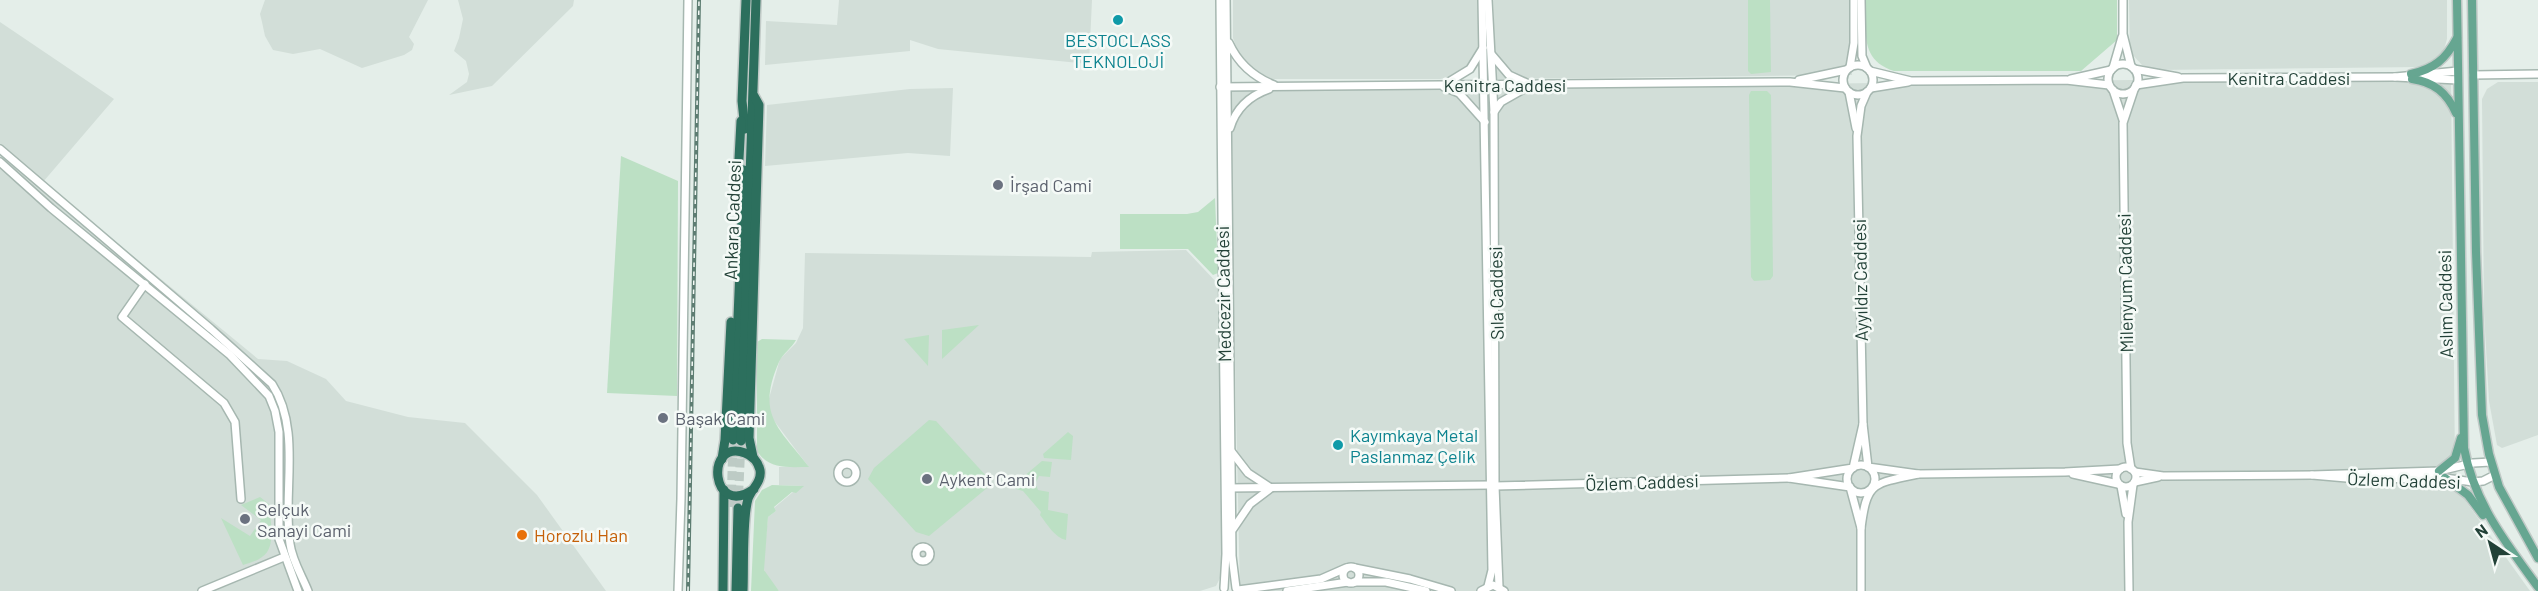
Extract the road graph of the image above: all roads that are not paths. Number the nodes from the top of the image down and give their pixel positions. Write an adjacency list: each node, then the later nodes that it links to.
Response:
1 (688, 0): 96 (street)
2 (746, 0): 39 (highway, Ankara Caddesi)
3 (756, 0): 38 (highway, Ankara Caddesi)
4 (1220, 0): 33 (street, Medcezir Caddesi)
5 (1226, 0): 15 (street, Medcezir Caddesi)
6 (1482, 0): 16 (street)
7 (1488, 0): 16 (street, Sıla Caddesi)
8 (1854, 0): 18 (street)
9 (1861, 0): 19 (street)
10 (2123, 0): 13 (street)
11 (2457, 0): 14 (main road, Aslım Caddesi)
12 (2472, 0): 22 (main road, Aslım Caddesi)
13 (2123, 34): 17 (street); 20 (street)
14 (2457, 38): 21 (main road, Aslım Caddesi); 24 (main road)
15 (1227, 39): 33 (street, Medcezir Caddesi); 34 (street)
16 (1487, 48): 29 (street); 30 (street, Sıla Caddesi); 31 (street)
17 (2133, 68): 20 (street); 25 (street); 32 (street)
18 (1848, 69): 19 (street); 28 (street); 36 (street)
19 (1869, 69): 27 (street); 37 (street)
20 (2112, 69): 26 (street); 35 (street)
21 (2458, 75): 24 (street, Kenitra Caddesi); 41 (main road, Aslım Caddesi)
22 (2473, 75): 23 (street); 55 (main road, Aslım Caddesi)
23 (2538, 75)
24 (2412, 76): 25 (street, Kenitra Caddesi); 41 (main road)
25 (2183, 78): 32 (street)
26 (2066, 80): 27 (street); 35 (street)
27 (1911, 81): 37 (street)
28 (1790, 82): 31 (street, Kenitra Caddesi); 36 (street)
29 (1440, 85): 30 (street, Kenitra Caddesi); 34 (street, Kenitra Caddesi); 42 (street)
30 (1489, 85): 31 (street, Kenitra Caddesi); 40 (street, Sıla Caddesi); 42 (street)
31 (1531, 85): 40 (street)
32 (2135, 86): 35 (street); 43 (street)
33 (1224, 87): 34 (street, Kenitra Caddesi); 44 (street, Medcezir Caddesi); 72 (street, Medcezir Caddesi)
34 (1279, 87): 44 (street)
35 (2111, 87): 43 (street)
36 (1847, 90): 37 (street); 45 (street, Ayyıldız Caddesi)
37 (1869, 90): 45 (street, Ayyıldız Caddesi)
38 (753, 94): 39 (highway, Ankara Caddesi); 53 (highway)
39 (742, 101): 54 (highway)
40 (1494, 112): 70 (street, Sıla Caddesi)
41 (2458, 119): 50 (main road, Aslım Caddesi)
42 (1486, 123): 70 (street)
43 (2123, 123): 51 (street, Milenyum Caddesi)
44 (1228, 133): 52 (street, Medcezir Caddesi)
45 (1857, 136): 49 (street, Ayyıldız Caddesi)
46 (0, 149): 95 (street)
47 (0, 162): 48 (street)
48 (145, 284): 77 (street); 82 (street)
49 (1863, 424): 57 (street, Ayyıldız Caddesi); 58 (street, Ayyıldız Caddesi)
50 (2462, 432): 56 (main road, Aslım Caddesi); 63 (main road)
51 (2127, 443): 59 (street); 60 (street)
52 (1231, 451): 72 (street, Medcezir Caddesi); 73 (street)
53 (753, 457): 54 (highway); 75 (highway)
54 (722, 459): 76 (highway)
55 (2491, 462): 56 (street, Özlem Caddesi); 64 (main road, Aslım Caddesi)
56 (2468, 464): 63 (street, Özlem Caddesi); 67 (main road, Aslım Caddesi)
57 (1868, 467): 58 (street); 62 (street); 74 (street)
58 (1853, 468): 66 (street, Özlem Caddesi); 71 (street)
59 (2121, 469): 60 (street); 61 (street); 69 (street)
60 (2133, 471): 65 (street, Özlem Caddesi); 68 (street)
61 (2065, 472): 62 (street); 69 (street)
62 (1918, 474): 74 (street)
63 (2442, 475): 65 (street, Özlem Caddesi); 67 (street, Özlem Caddesi); 80 (main road)
64 (2495, 475): 67 (street, Özlem Caddesi); 84 (main road, Aslım Caddesi)
65 (2163, 476): 68 (street, Özlem Caddesi)
66 (1789, 478): 70 (street, Özlem Caddesi); 71 (street, Özlem Caddesi)
67 (2473, 482): 80 (main road, Aslım Caddesi)
68 (2134, 483): 69 (street); 78 (street)
69 (2119, 485): 78 (street)
70 (1493, 486): 73 (street, Özlem Caddesi); 89 (street); 90 (street, Sıla Caddesi)
71 (1850, 487): 74 (street); 79 (street)
72 (1228, 488): 73 (street, Özlem Caddesi); 81 (street, Medcezir Caddesi); 91 (street, Medcezir Caddesi)
73 (1271, 488): 81 (street)
74 (1872, 488): 79 (street)
75 (754, 489): 76 (highway); 101 (highway)
76 (724, 490): 83 (highway)
77 (241, 499)
78 (2128, 522): 106 (street)
79 (1861, 528): 105 (street)
80 (2497, 529): 88 (main road, Aslım Caddesi)
81 (1232, 531): 92 (street, Medcezir Caddesi)
82 (284, 557): 93 (street); 94 (street)
83 (724, 558): 97 (highway); 98 (highway)
84 (2538, 558)
85 (1346, 568): 86 (street); 87 (street); 92 (street)
86 (1355, 568): 87 (street); 104 (street)
87 (1351, 582): 102 (street); 103 (street)
88 (2538, 587)
89 (1483, 589): 90 (street)
90 (1501, 589)
91 (1223, 590): 92 (street)
92 (1237, 590)
93 (202, 591)
94 (298, 591)
95 (308, 591)
96 (678, 591)
97 (717, 591)
98 (723, 591)
99 (729, 591): 100 (highway)
100 (736, 591)
101 (743, 591)
102 (1287, 591)
103 (1426, 591)
104 (1451, 591)
105 (1860, 591)
106 (2129, 591)

